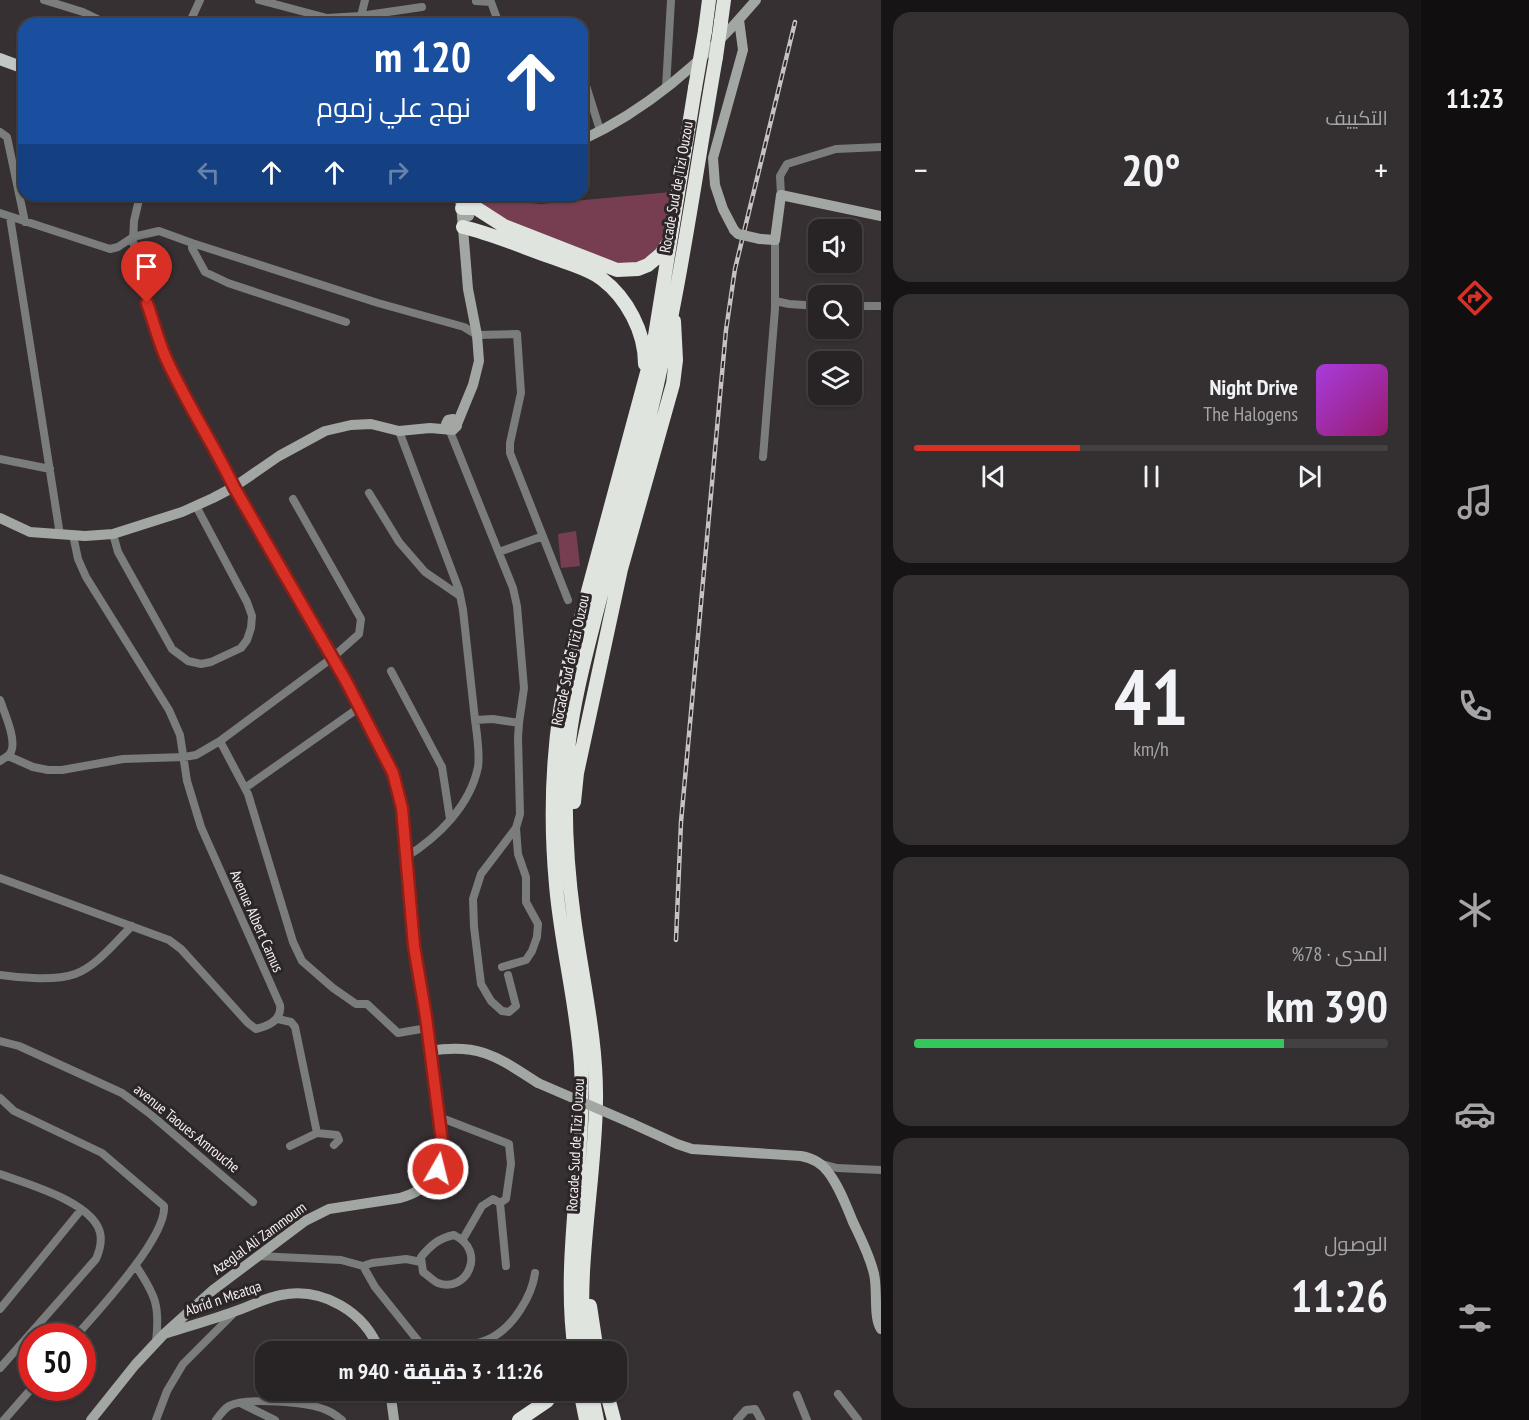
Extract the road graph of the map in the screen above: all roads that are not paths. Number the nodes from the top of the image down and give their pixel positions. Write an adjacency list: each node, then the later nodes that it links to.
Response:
1 (44, 0): 11 (street)
2 (200, 0): 12 (street)
3 (259, 0): 13 (street)
4 (364, 0): 14 (street)
5 (671, 0): 20 (street)
6 (709, 0): 38 (highway, Rocade Sud de Tizi Ouzou, bridge)
7 (724, 0): 99 (highway, Rocade Sud de Tizi Ouzou, bridge)
8 (756, 0): 17 (main road)
9 (476, 1): 16 (street)
10 (422, 7): 15 (street)
11 (96, 18)
12 (192, 18)
13 (327, 18)
14 (360, 18)
15 (369, 18)
16 (497, 18)
17 (739, 20): 20 (main road); 39 (main road, bridge)
18 (0, 59): 19 (main road)
19 (18, 66)
20 (666, 88): 22 (main road)
21 (588, 93): 22 (street)
22 (600, 130): 24 (main road)
23 (0, 132): 26 (street)
24 (588, 137)
25 (881, 147): 27 (street)
26 (18, 189)
27 (781, 195): 33 (main road); 39 (main road)
28 (21, 201): 35 (street)
29 (139, 201): 37 (street)
30 (465, 201): 36 (main road)
31 (467, 201): 38 (highway)
32 (0, 213): 34 (street)
33 (881, 216)
34 (10, 217): 35 (street); 52 (street)
35 (25, 222): 37 (street)
36 (466, 228): 46 (main road); 47 (highway)
37 (133, 237): 40 (street); 53 (street)
38 (670, 240): 47 (highway, Rocade Sud de Tizi Ouzou)
39 (775, 240): 41 (street)
40 (192, 243): 45 (street); 46 (street)
41 (775, 301): 42 (street); 50 (street)
42 (808, 305)
43 (862, 306): 44 (street)
44 (881, 306)
45 (346, 322)
46 (477, 335): 48 (main road); 61 (street)
47 (645, 383): 108 (highway, Rocade Sud de Tizi Ouzou)
48 (451, 425): 49 (main road); 62 (street)
49 (399, 431): 53 (main road); 63 (street)
50 (763, 457)
51 (0, 459): 52 (street)
52 (50, 469): 59 (street)
53 (234, 487): 56 (main road); 65 (street)
54 (369, 493): 63 (street)
55 (293, 500): 65 (street)
56 (196, 506): 58 (main road); 58 (street)
57 (0, 519): 59 (main road)
58 (113, 534): 60 (main road)
59 (60, 535): 60 (main road)
60 (74, 536): 72 (street, Avenue Albert Camus)
61 (543, 536): 62 (street); 64 (street)
62 (499, 552): 70 (street)
63 (460, 596): 69 (street)
64 (568, 600)
65 (332, 658): 68 (street); 71 (street)
66 (391, 671): 75 (street)
67 (0, 700): 73 (street)
68 (360, 707): 74 (street); 77 (street)
69 (475, 720): 70 (street); 75 (street)
70 (519, 723): 76 (street)
71 (220, 741): 72 (street); 74 (street)
72 (184, 757): 73 (street); 83 (street, Avenue Albert Camus)
73 (4, 758)
74 (245, 788): 84 (street)
75 (450, 819): 77 (street)
76 (516, 828): 80 (street); 82 (street)
77 (406, 857): 84 (street)
78 (0, 878): 79 (street)
79 (132, 926): 81 (street); 83 (street)
80 (502, 967)
81 (0, 975)
82 (508, 975)
83 (278, 1019): 89 (street)
84 (427, 1028): 86 (street)
85 (0, 1041): 95 (street, avenue Taoues Amrouche)
86 (429, 1052): 88 (main road, Azeglal Ali Zammoum); 92 (main road, bridge)
87 (0, 1098): 102 (street)
88 (439, 1117): 96 (street); 100 (main road, Azeglal Ali Zammoum)
89 (317, 1132): 90 (street); 91 (street)
90 (334, 1145)
91 (290, 1146)
92 (821, 1164): 93 (street); 110 (main road)
93 (881, 1170)
94 (0, 1174): 97 (street)
95 (252, 1202)
96 (500, 1203): 98 (street); 104 (street)
97 (81, 1210): 106 (street); 119 (street)
98 (462, 1239): 101 (street); 101 (street)
99 (584, 1252): 117 (highway, Rocade Sud de Tizi Ouzou); 118 (highway)
100 (258, 1256): 103 (street); 111 (main road, Azeglal Ali Zammoum)
101 (421, 1262): 103 (street)
102 (136, 1266): 109 (street); 111 (street)
103 (363, 1266): 113 (street)
104 (506, 1266)
105 (535, 1273): 114 (street)
106 (0, 1310)
107 (236, 1311): 111 (main road, Abrid n Mɛatqa); 112 (main road, Abrid n Mɛatqa); 131 (street)
108 (571, 1311): 115 (highway); 116 (highway)
109 (87, 1323)
110 (881, 1329)
111 (160, 1338): 130 (main road)
112 (374, 1341)
113 (417, 1341)
114 (481, 1341)
115 (569, 1341)
116 (574, 1341)
117 (584, 1341)
118 (594, 1341)
119 (0, 1368)
120 (838, 1394): 143 (street)
121 (797, 1395): 142 (street)
122 (21, 1401): 129 (street)
123 (391, 1401): 135 (main road)
124 (547, 1401): 136 (highway)
125 (582, 1401): 137 (highway)
126 (593, 1401): 138 (highway)
127 (609, 1401): 139 (highway)
128 (241, 1403): 132 (street); 133 (street); 134 (street)
129 (4, 1420)
130 (91, 1420)
131 (156, 1420)
132 (216, 1420)
133 (275, 1420)
134 (342, 1420)
135 (394, 1420)
136 (519, 1420)
137 (586, 1420)
138 (597, 1420)
139 (614, 1420)
140 (737, 1420): 141 (street)
141 (761, 1420)
142 (807, 1420)
143 (858, 1420)

